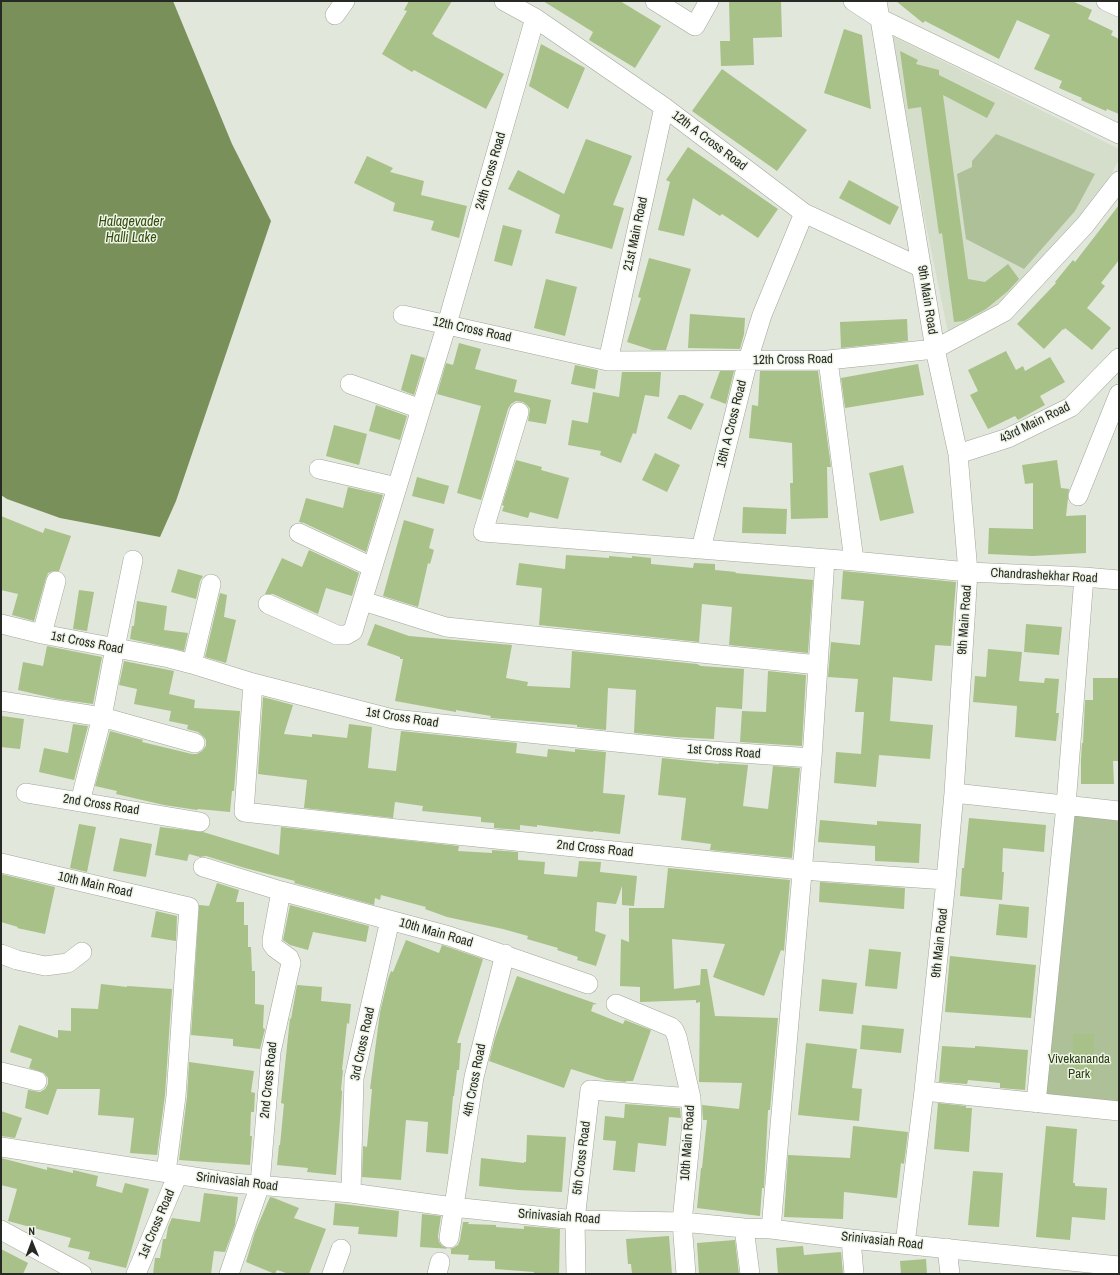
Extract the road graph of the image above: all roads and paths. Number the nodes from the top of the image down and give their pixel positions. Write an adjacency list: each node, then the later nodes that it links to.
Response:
1 (504, 1): 8 (street, 12th A Cross Road)
2 (655, 1): 3 (street)
3 (708, 1)
4 (853, 1): 7 (street)
5 (1106, 1): 6 (street)
6 (1119, 7)
7 (878, 10): 10 (street); 13 (street, 9th Main Road)
8 (535, 18): 9 (street, 12th A Cross Road); 15 (street, 24th Cross Road)
9 (664, 107): 12 (street, 12th A Cross Road); 20 (street, 21st Main Road)
10 (1119, 134)
11 (1119, 181): 16 (street, 12th Cross Road)
12 (804, 213): 13 (street, 12th A Cross Road); 18 (street, 16th A Cross Road)
13 (922, 268): 16 (street, 9th Main Road)
14 (403, 315): 15 (street, 12th Cross Road)
15 (447, 324): 20 (street, 12th Cross Road); 23 (street, 24th Cross Road)
16 (935, 349): 19 (street, 12th Cross Road); 25 (street, 9th Main Road)
17 (1119, 358): 25 (street, 43rd Main Road)
18 (748, 360): 19 (street, 12th Cross Road); 20 (street, 12th Cross Road); 30 (street, 16th A Cross Road)
19 (828, 360): 33 (street)
20 (608, 361)
21 (350, 384): 23 (street)
22 (1119, 394): 28 (street)
23 (421, 409): 27 (street, 24th Cross Road)
24 (519, 412): 30 (street, Chandrashekhar Road)
25 (958, 454): 35 (street, 9th Main Road)
26 (319, 469): 27 (street)
27 (397, 487): 34 (street, 24th Cross Road)
28 (1078, 496)
29 (299, 533): 34 (street)
30 (701, 549): 31 (street, Chandrashekhar Road)
31 (825, 559): 33 (street, Chandrashekhar Road); 46 (street)
32 (133, 560): 44 (street)
33 (854, 561): 35 (street, Chandrashekhar Road)
34 (372, 567): 40 (street, 24th Cross Road)
35 (968, 572): 36 (street, Chandrashekhar Road); 53 (street, 9th Main Road)
36 (1084, 577): 37 (street, Chandrashekhar Road); 55 (street)
37 (1119, 580)
38 (56, 581): 43 (street)
39 (211, 584): 45 (street)
40 (363, 601): 41 (street, 24th Cross Road); 46 (street)
41 (268, 604)
42 (1, 624): 43 (street, 1st Cross Road)
43 (42, 634): 44 (street, 1st Cross Road)
44 (115, 648): 45 (street, 1st Cross Road); 49 (street)
45 (192, 664): 47 (street, 1st Cross Road)
46 (818, 665): 51 (street)
47 (253, 682): 51 (street, 1st Cross Road); 60 (street, 2nd Cross Road)
48 (1, 701): 49 (street)
49 (102, 717): 50 (street); 54 (street)
50 (195, 743)
51 (812, 758): 60 (street)
52 (26, 793): 54 (street, 2nd Cross Road)
53 (954, 793): 55 (street); 61 (street, 9th Main Road)
54 (80, 802): 57 (street, 2nd Cross Road)
55 (1066, 805): 56 (street); 74 (street)
56 (1119, 811)
57 (200, 822)
58 (1, 863): 63 (street, 10th Main Road)
59 (203, 867): 62 (street, 10th Main Road)
60 (802, 870): 61 (street, 2nd Cross Road); 84 (street)
61 (946, 880): 72 (street, 9th Main Road)
62 (281, 891): 64 (street, 10th Main Road); 78 (street, 2nd Cross Road)
63 (188, 907): 77 (street, 1st Cross Road)
64 (390, 920): 67 (street, 10th Main Road); 79 (street, 3rd Cross Road)
65 (82, 952): 66 (street)
66 (1, 954)
67 (505, 954): 68 (street, 10th Main Road); 80 (street, 4th Cross Road)
68 (588, 984)
69 (616, 1004): 73 (street, 10th Main Road)
70 (1, 1072): 71 (street)
71 (37, 1081)
72 (924, 1091): 74 (street); 88 (street, 9th Main Road)
73 (691, 1098): 81 (street, 5th Cross Road); 82 (street, 10th Main Road)
74 (1036, 1103): 75 (street)
75 (1119, 1111)
76 (1, 1147): 77 (street, Srinivasiah Road)
77 (172, 1173): 78 (street, Srinivasiah Road); 93 (street, 1st Cross Road)
78 (260, 1185): 79 (street, Srinivasiah Road); 94 (street, 2nd Cross Road)
79 (351, 1193): 80 (street, Srinivasiah Road)
80 (453, 1207): 81 (street, Srinivasiah Road); 86 (street, 4th Cross Road)
81 (575, 1220): 82 (street, Srinivasiah Road); 96 (street, 5th Cross Road)
82 (682, 1222): 83 (street, Srinivasiah Road); 97 (street, 10th Main Road)
83 (744, 1228): 84 (street, Srinivasiah Road); 98 (street)
84 (771, 1229): 87 (street, Srinivasiah Road)
85 (1, 1230): 92 (street)
86 (449, 1238)
87 (851, 1239): 88 (street, Srinivasiah Road); 99 (street)
88 (905, 1244): 89 (street, Srinivasiah Road)
89 (947, 1248): 91 (street, Srinivasiah Road); 100 (street)
90 (341, 1249): 95 (street)
91 (1110, 1268)
92 (82, 1274)
93 (136, 1274)
94 (229, 1274)
95 (332, 1274)
96 (576, 1274)
97 (686, 1274)
98 (750, 1274)
99 (854, 1274)
100 (950, 1274)

